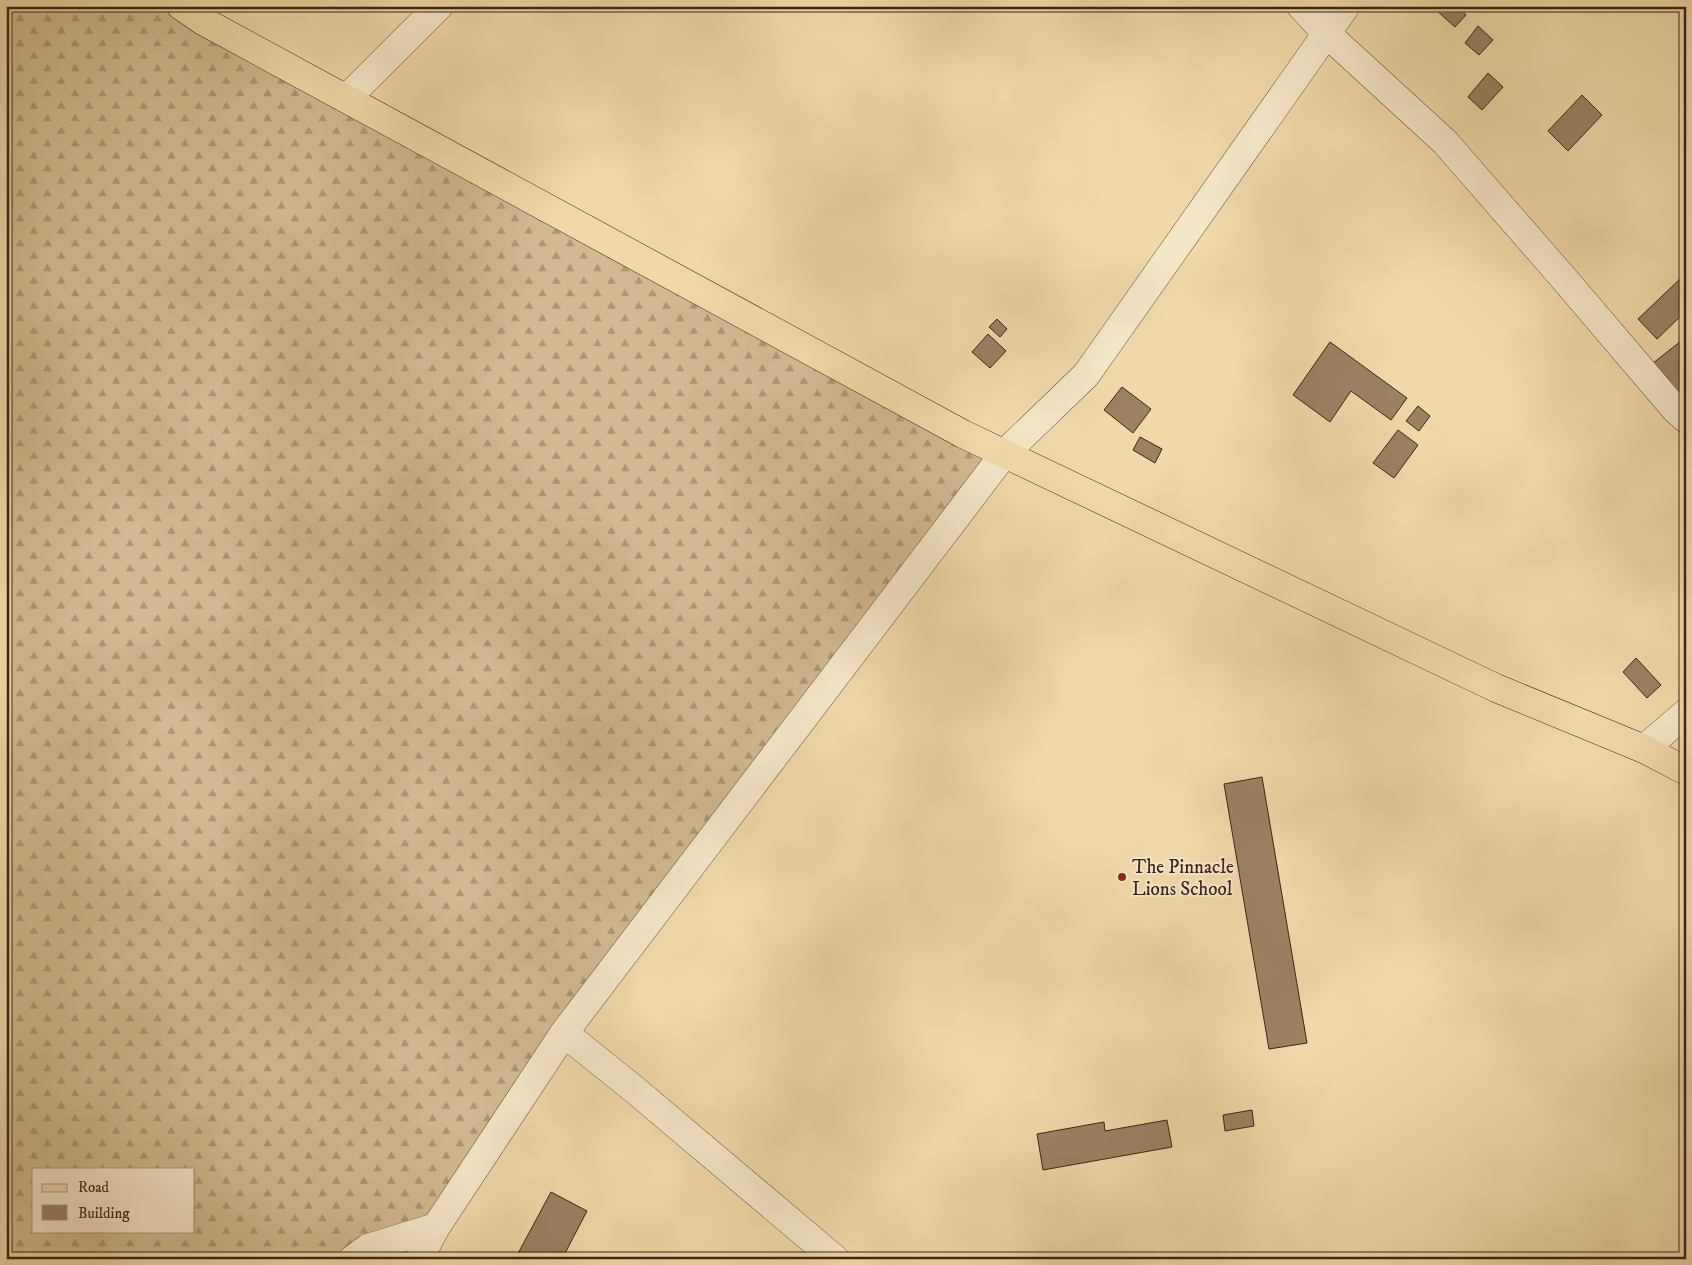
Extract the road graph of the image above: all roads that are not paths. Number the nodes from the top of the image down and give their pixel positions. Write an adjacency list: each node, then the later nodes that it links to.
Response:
1 (181, 6): 6 (main road)
2 (439, 6): 6 (street)
3 (1301, 6): 5 (street)
4 (1346, 6): 5 (street)
5 (1326, 33): 7 (street); 8 (street)
6 (347, 98): 8 (main road)
7 (1686, 419)
8 (1004, 454): 10 (main road); 12 (street)
9 (1686, 714): 10 (street)
10 (1644, 749): 11 (main road)
11 (1686, 770)
12 (564, 1033): 13 (street); 16 (street)
13 (436, 1227): 14 (street); 15 (street)
14 (353, 1259)
15 (419, 1259)
16 (835, 1259)

